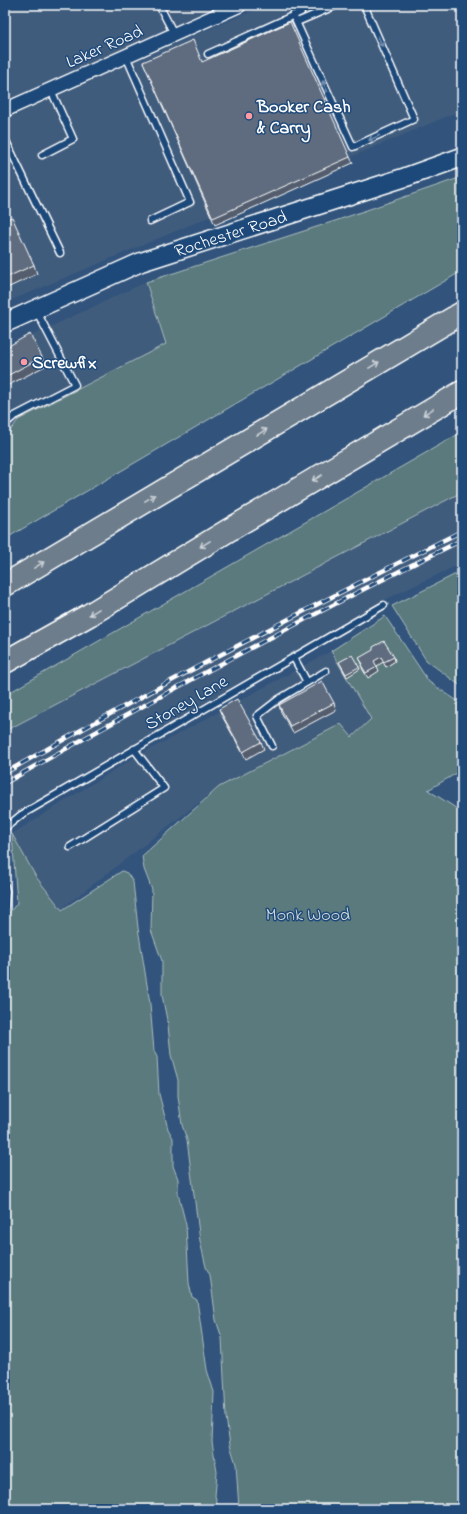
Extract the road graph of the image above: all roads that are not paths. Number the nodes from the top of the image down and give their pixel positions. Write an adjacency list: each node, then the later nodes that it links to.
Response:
1 (159, 5): 8 (lane)
2 (240, 5): 8 (street, Laker Road)
3 (298, 5): 6 (lane)
4 (337, 5): 7 (lane)
5 (364, 5): 7 (lane, one-way to 7)
6 (293, 15): 7 (lane); 9 (lane)
7 (296, 22)
8 (174, 34): 10 (street, Laker Road)
9 (208, 54)
10 (126, 56): 11 (street, Laker Road); 16 (lane)
11 (51, 90): 12 (street, Laker Road); 14 (lane)
12 (5, 110)
13 (5, 139): 17 (lane)
14 (42, 155)
15 (462, 157): 18 (main road, Rochester Road)
16 (150, 221)
17 (60, 253)
18 (35, 309): 20 (main road, Rochester Road); 22 (lane)
19 (462, 313): 23 (highway, one-way to 19)
20 (5, 323)
21 (462, 392): 26 (highway, one-way to 26)
22 (5, 424)
23 (5, 585)
24 (384, 605): 25 (lane, Stoney Lane)
25 (294, 658): 28 (lane); 30 (lane, Stoney Lane)
26 (5, 662)
27 (326, 671): 28 (lane)
28 (307, 682): 29 (lane)
29 (272, 746)
30 (134, 749): 31 (lane, Stoney Lane); 32 (lane)
31 (5, 828)
32 (70, 847)
33 (5, 886): 34 (lane)
34 (5, 906)

